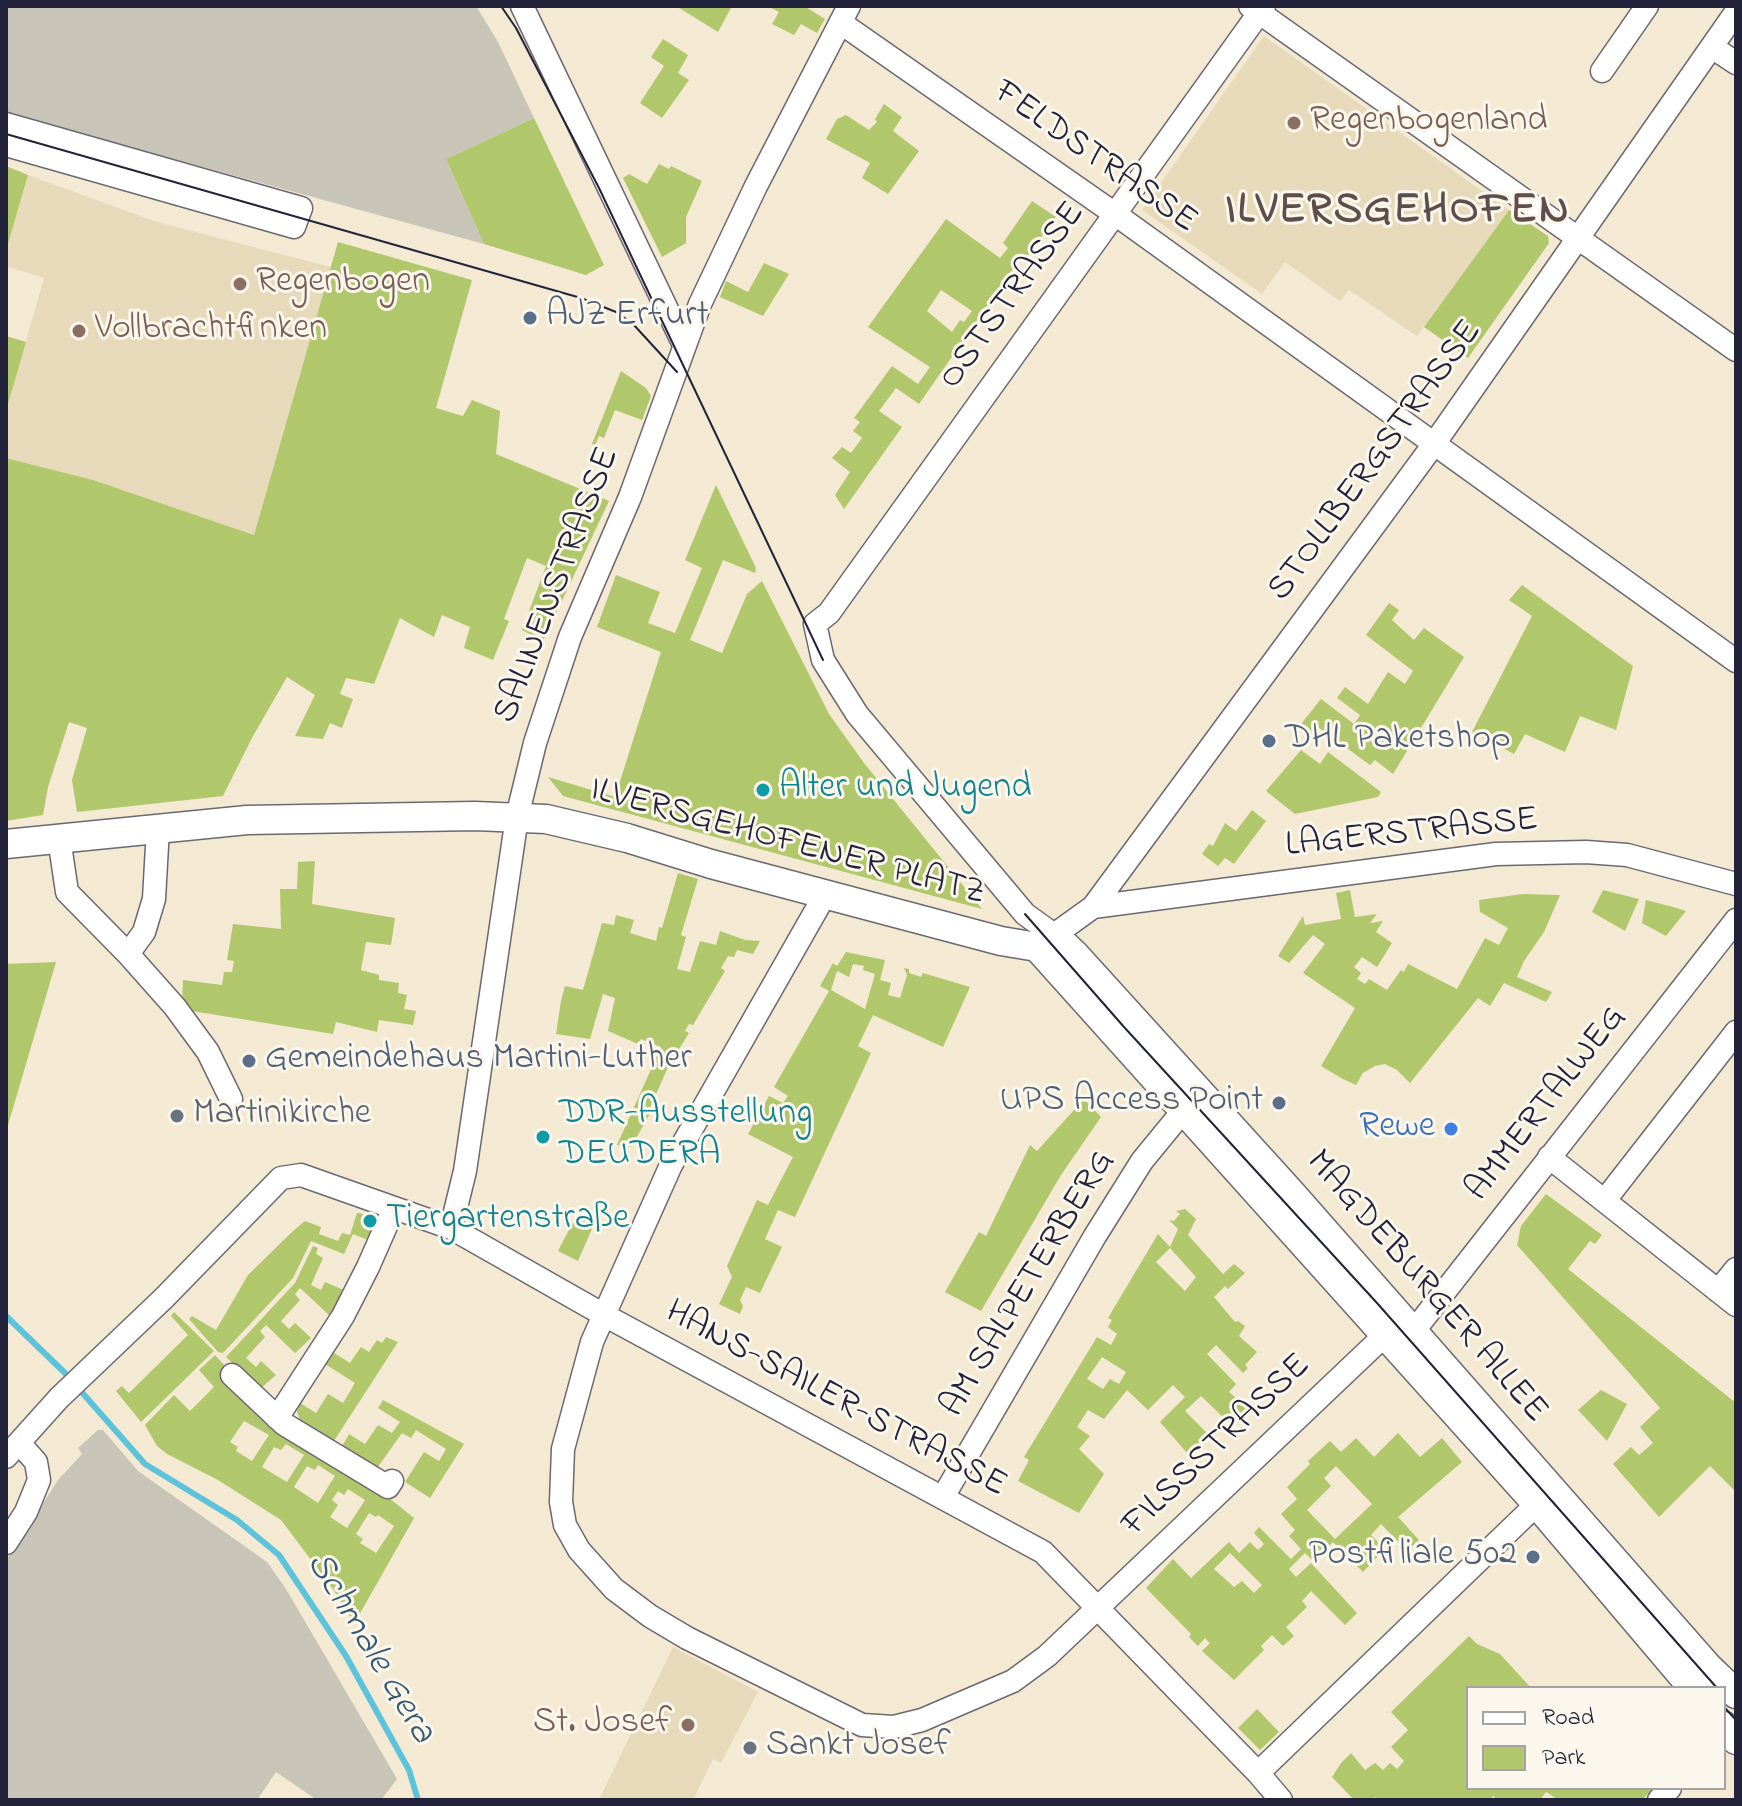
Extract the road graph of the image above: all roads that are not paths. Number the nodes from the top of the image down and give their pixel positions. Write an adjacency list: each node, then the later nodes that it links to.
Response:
1 (522, 6): 13 (street)
2 (1647, 6): 8 (street)
3 (1258, 8): 11 (street, OSTSTRASSE); 12 (street)
4 (1736, 12): 6 (street, STOLLBERGSTRASSE)
5 (845, 14): 11 (street, FELDSTRASSE); 13 (street, SALINENSTRASSE)
6 (1712, 47): 7 (street); 12 (street, STOLLBERGSTRASSE)
7 (1736, 63)
8 (1602, 71)
9 (6, 124): 10 (street)
10 (6, 145)
11 (1115, 214): 15 (street, FELDSTRASSE); 16 (street, OSTSTRASSE)
12 (1578, 240): 14 (street); 15 (street, STOLLBERGSTRASSE)
13 (684, 345): 18 (street, SALINENSTRASSE)
14 (1736, 350)
15 (1434, 444): 17 (street, FELDSTRASSE); 24 (street, STOLLBERGSTRASSE)
16 (823, 660): 26 (street, MAGDEBURGER ALLEE)
17 (1736, 661)
18 (517, 817): 19 (main road, ILVERSGEHOFENER PLATZ); 23 (main road, ILVERSGEHOFENER PLATZ); 34 (street, SALINENSTRASSE)
19 (158, 828): 20 (main road, ILVERSGEHOFENER PLATZ); 27 (street)
20 (59, 838): 21 (main road, ILVERSGEHOFENER PLATZ); 27 (street)
21 (6, 844)
22 (1736, 884): 24 (street, LAGERSTRASSE)
23 (826, 893): 26 (main road, ILVERSGEHOFENER PLATZ); 37 (street, FILSSSTRASSE)
24 (1093, 907): 26 (street, STOLLBERGSTRASSE)
25 (1736, 920): 31 (street, AMMERTALWEG)
26 (1046, 941): 30 (main road, MAGDEBURGER ALLEE); 38 (main road, MAGDEBURGER ALLEE)
27 (128, 954): 29 (street)
28 (1736, 1032): 32 (street)
29 (231, 1099)
30 (1183, 1111): 38 (main road, MAGDEBURGER ALLEE); 43 (street, AM SALPETERBERG)
31 (1549, 1157): 32 (street); 38 (street, AMMERTALWEG)
32 (1605, 1200): 36 (street)
33 (394, 1208): 34 (street, HANS-SAILER-STRASSE); 40 (street); 41 (street, HANS-SAILER-STRASSE)
34 (451, 1228): 37 (street, HANS-SAILER-STRASSE)
35 (1736, 1269): 36 (street)
36 (1727, 1298)
37 (604, 1315): 43 (street, HANS-SAILER-STRASSE); 46 (street, FILSSSTRASSE)
38 (1399, 1333): 44 (main road, MAGDEBURGER ALLEE); 46 (street, FILSSSTRASSE); 48 (main road, MAGDEBURGER ALLEE)
39 (232, 1375): 40 (street)
40 (277, 1418): 42 (street)
41 (13, 1450): 45 (street)
42 (392, 1481)
43 (943, 1497): 46 (street, HANS-SAILER-STRASSE)
44 (1537, 1504): 47 (main road, MAGDEBURGER ALLEE); 49 (street)
45 (6, 1543)
46 (1099, 1609): 49 (street, HANS-SAILER-STRASSE)
47 (1691, 1686)
48 (1736, 1694)
49 (1258, 1773): 50 (street, HANS-SAILER-STRASSE)
50 (1281, 1800)

